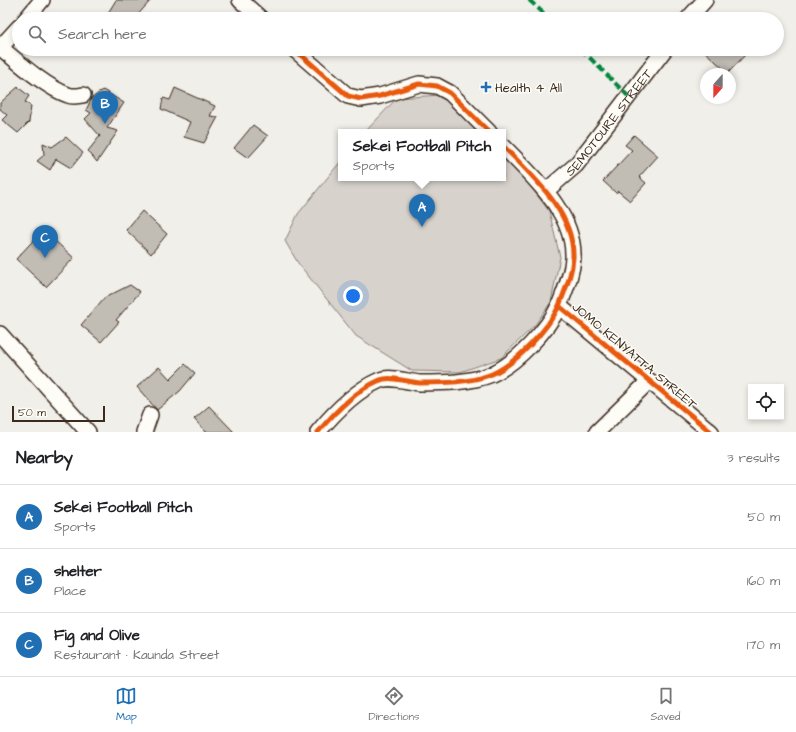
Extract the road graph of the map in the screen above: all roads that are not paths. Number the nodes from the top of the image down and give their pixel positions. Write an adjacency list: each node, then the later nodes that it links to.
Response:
1 (42, 0): 4 (street)
2 (240, 0): 5 (street)
3 (705, 0): 6 (street)
4 (32, 12)
5 (253, 12)
6 (694, 12)
7 (12, 35): 8 (street)
8 (0, 48): 11 (street)
9 (302, 56): 12 (street)
10 (660, 56): 14 (street, SEMOTOURE STREET)
11 (83, 94)
12 (486, 129)
13 (506, 149): 14 (street, JOMO KENYATTA STREET)
14 (546, 190): 15 (street, JOMO KENYATTA STREET)
15 (559, 306): 17 (street, JOMO KENYATTA STREET); 21 (street)
16 (0, 334): 19 (street)
17 (649, 381): 22 (street); 23 (street, JOMO KENYATTA STREET)
18 (150, 415): 20 (street)
19 (88, 432)
20 (144, 432)
21 (318, 432)
22 (597, 432)
23 (711, 432)

